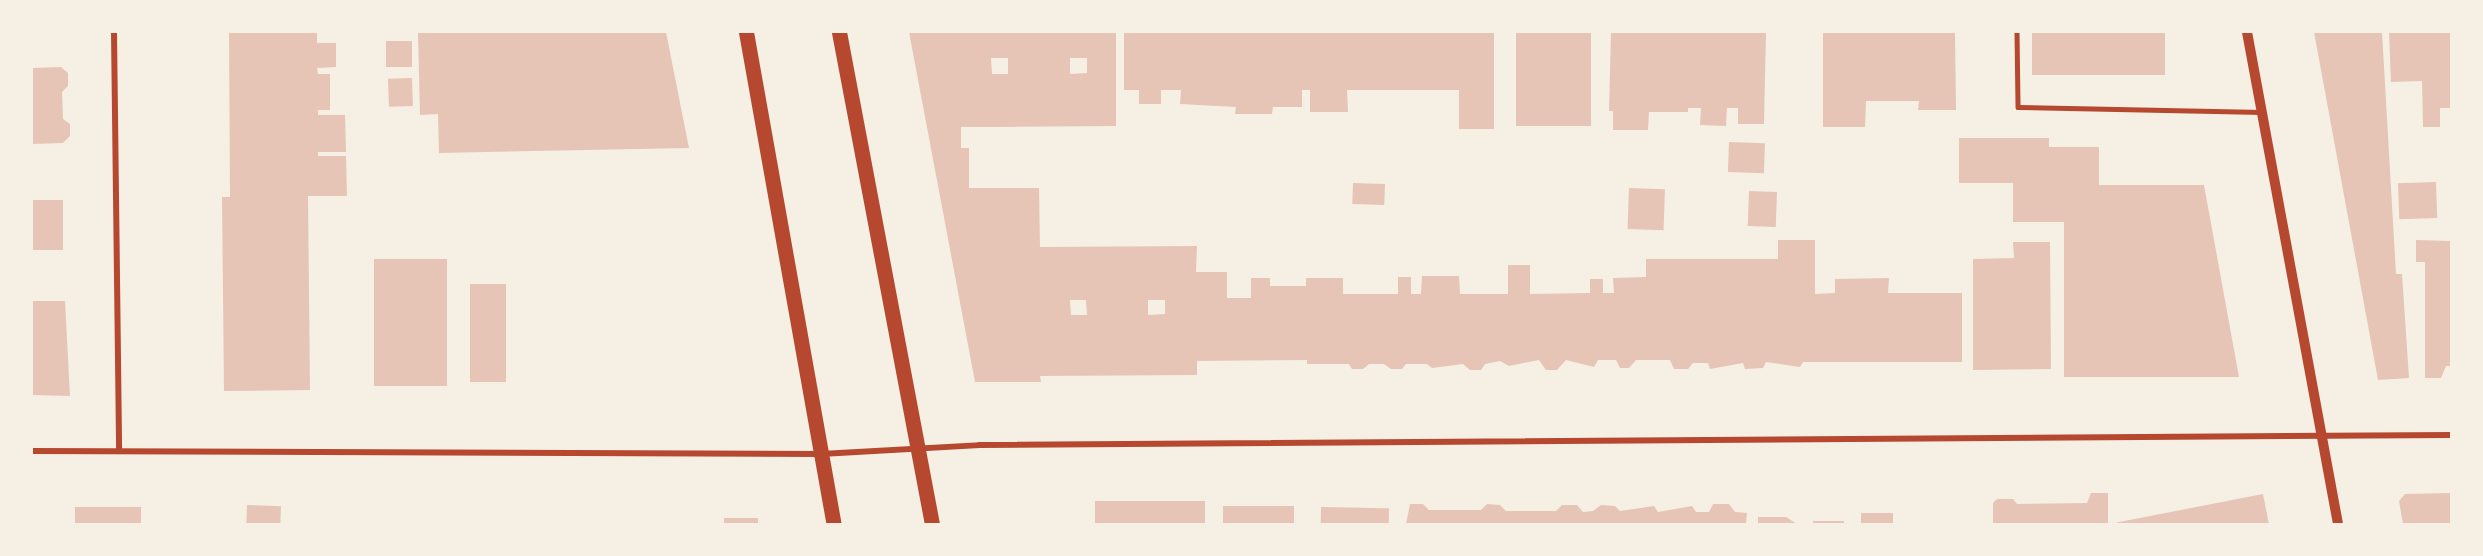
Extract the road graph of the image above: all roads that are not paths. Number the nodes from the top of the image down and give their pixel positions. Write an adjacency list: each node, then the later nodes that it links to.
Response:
1 (114, 32): 11 (street)
2 (746, 32): 12 (main road)
3 (839, 32): 9 (main road)
4 (2017, 32): 6 (lane)
5 (2247, 32): 6 (street)
6 (2262, 112): 8 (street)
7 (2451, 435): 8 (street)
8 (2322, 436): 9 (street); 15 (street)
9 (916, 446): 12 (street); 14 (main road)
10 (32, 451): 11 (street)
11 (119, 451): 12 (street)
12 (821, 454): 13 (main road)
13 (834, 525)
14 (932, 525)
15 (2338, 525)

